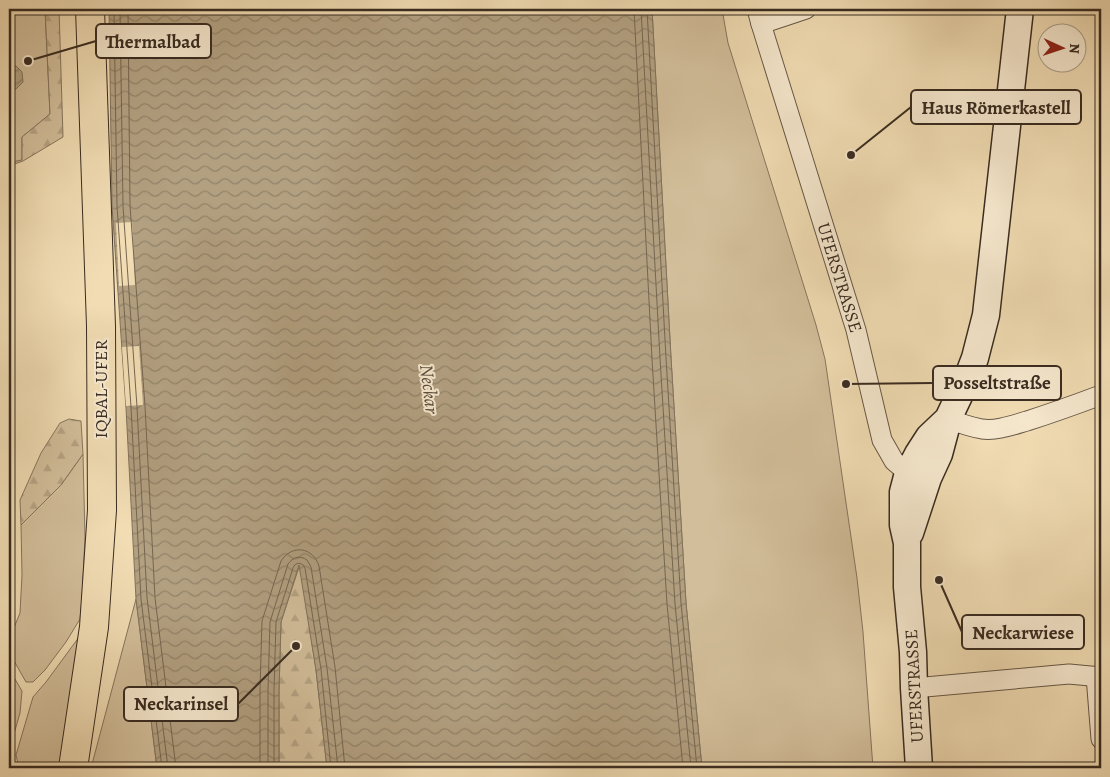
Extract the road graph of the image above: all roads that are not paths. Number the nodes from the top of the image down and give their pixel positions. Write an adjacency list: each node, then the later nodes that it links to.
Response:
1 (90, 9): 12 (main road, IQBAL-UFER)
2 (806, 9): 4 (street)
3 (1020, 9): 6 (street)
4 (759, 16): 7 (street, UFERSTRASSE)
5 (1101, 395): 6 (street)
6 (948, 418): 7 (street); 8 (street, UFERSTRASSE)
7 (908, 473): 8 (street, UFERSTRASSE)
8 (907, 543): 10 (street, UFERSTRASSE)
9 (1098, 676): 10 (street); 11 (street)
10 (914, 688): 13 (street, UFERSTRASSE)
11 (1101, 739)
12 (73, 768)
13 (919, 768)

